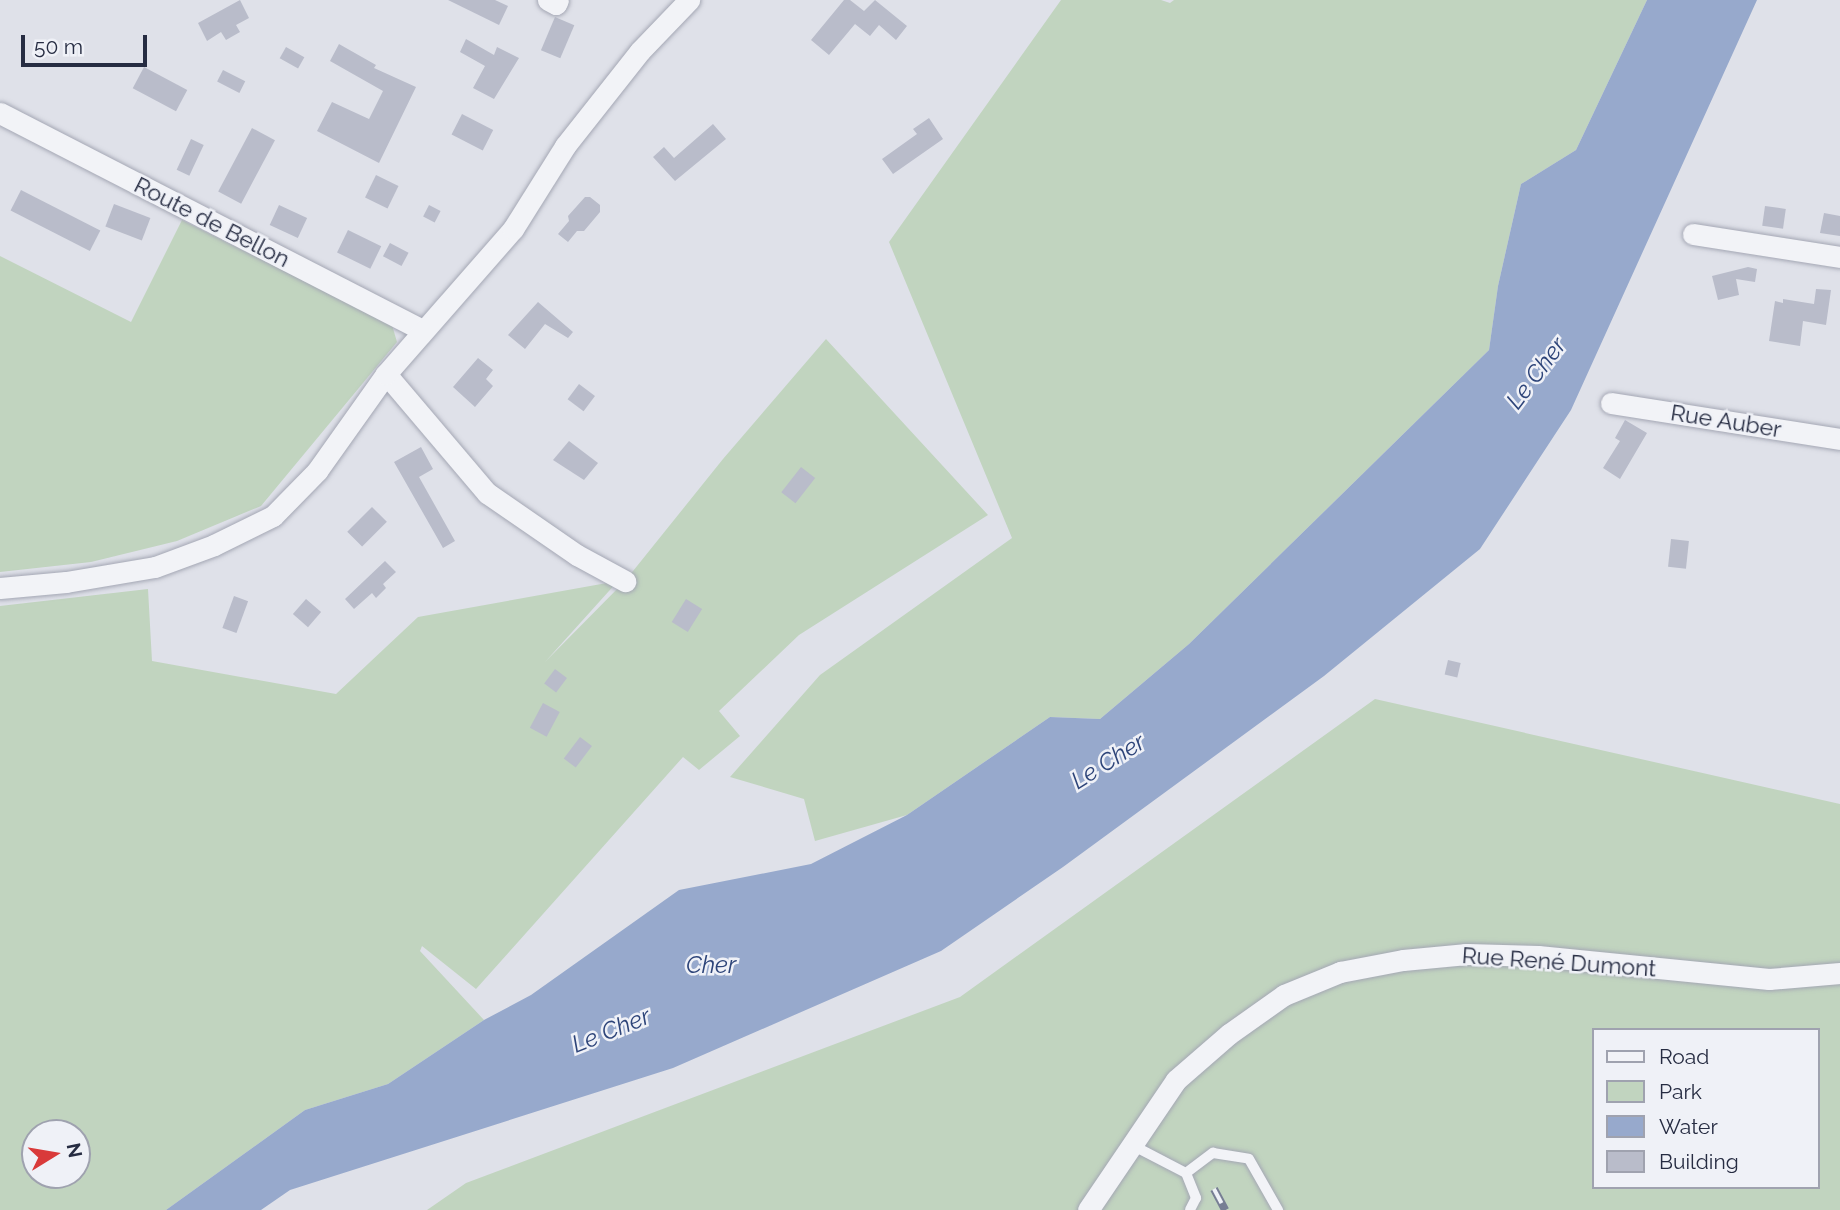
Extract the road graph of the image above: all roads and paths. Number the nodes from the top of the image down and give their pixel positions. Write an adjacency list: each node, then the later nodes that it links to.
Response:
1 (548, 0): 2 (street)
2 (558, 0)
3 (689, 0): 7 (street)
4 (0, 113): 7 (street, Route de Bellon)
5 (1693, 234): 6 (street)
6 (1840, 257)
7 (423, 330): 8 (street)
8 (386, 374): 11 (street); 12 (street)
9 (1611, 403): 10 (street, Rue Auber)
10 (1840, 439)
11 (625, 581)
12 (0, 589)
13 (1840, 973): 14 (street, Rue René Dumont)
14 (1132, 1145): 15 (lane); 16 (street, Rue René Dumont)
15 (1186, 1173): 17 (lane); 18 (lane)
16 (1088, 1210)
17 (1190, 1210)
18 (1278, 1210)

